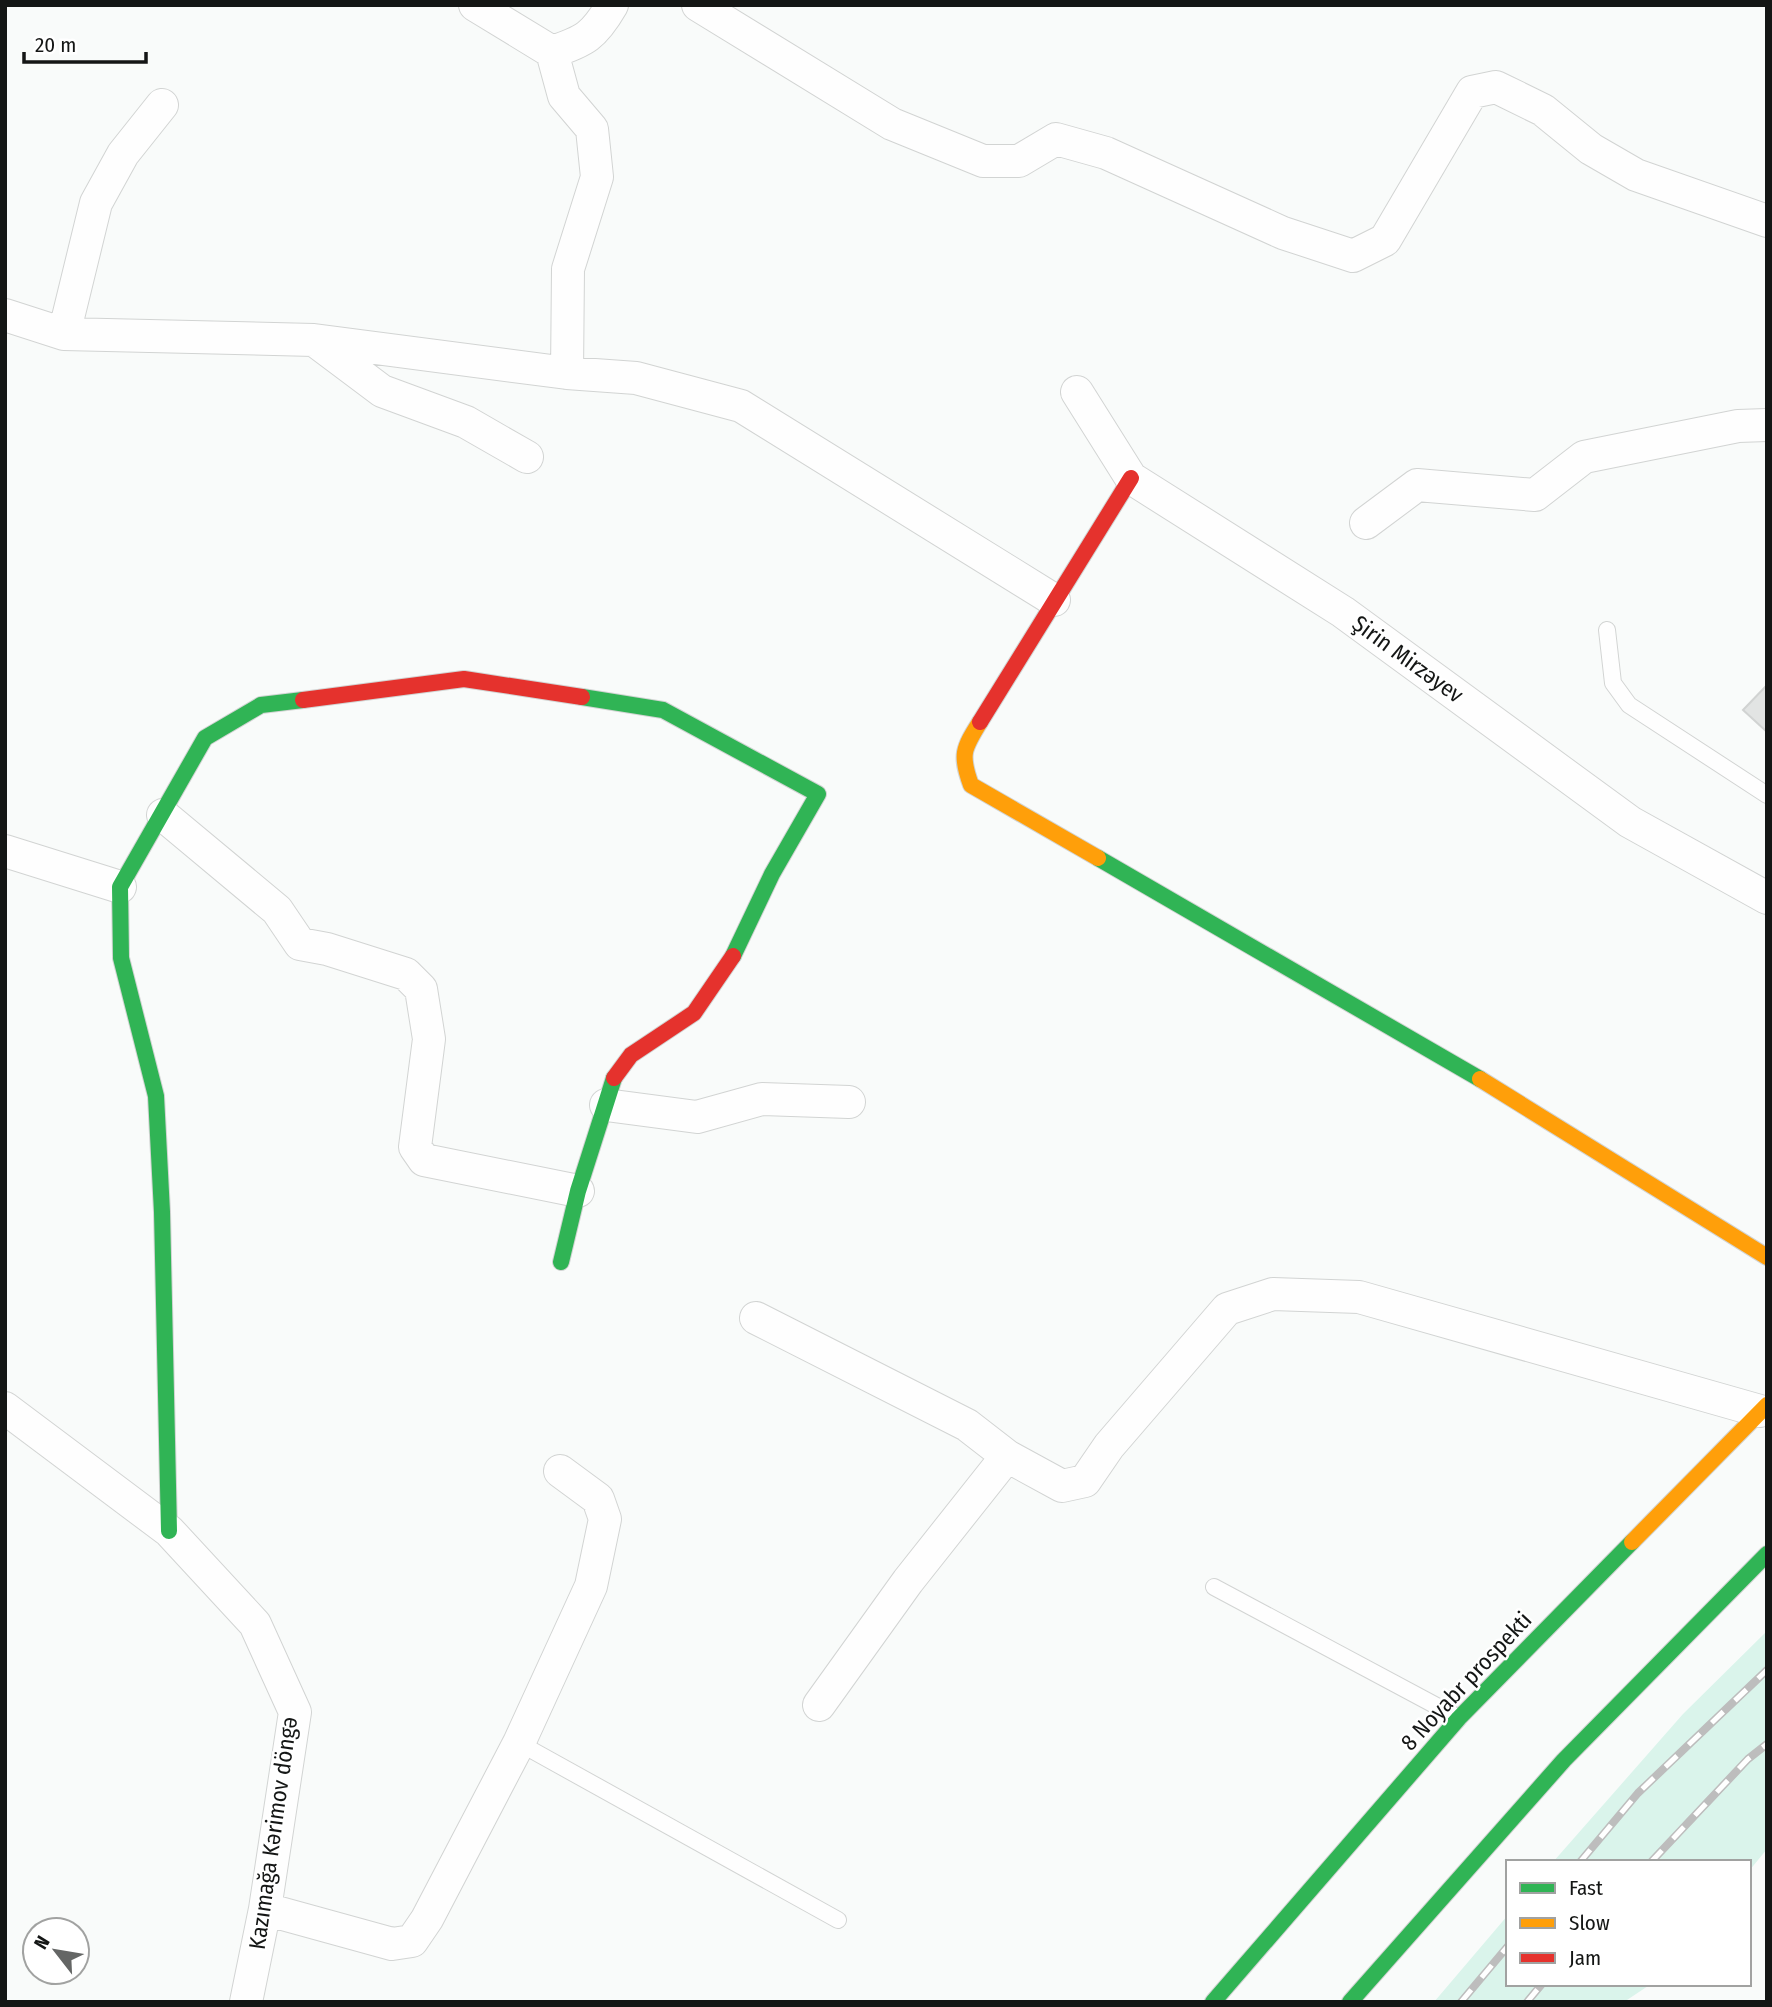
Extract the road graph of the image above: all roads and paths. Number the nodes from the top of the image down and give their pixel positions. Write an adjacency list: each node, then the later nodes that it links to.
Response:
1 (475, 5): 4 (street)
2 (612, 5): 4 (street)
3 (698, 5): 6 (street)
4 (552, 52): 10 (street)
5 (162, 105): 8 (street)
6 (1767, 221)
7 (5, 315): 8 (street)
8 (64, 334): 9 (street)
9 (314, 340): 10 (street); 13 (street)
10 (567, 373): 16 (street)
11 (1077, 392): 14 (street, Şirin Mirzəyev)
12 (1767, 425): 15 (street)
13 (527, 457)
14 (1131, 478): 16 (main road); 22 (street, Şirin Mirzəyev)
15 (1366, 523)
16 (1054, 600): 26 (main road)
17 (1607, 630): 18 (lane)
18 (1767, 795)
19 (163, 815): 21 (main road); 24 (main road); 25 (street)
20 (5, 851): 21 (street)
21 (120, 887): 33 (main road)
22 (1767, 898)
23 (849, 1102): 24 (street)
24 (606, 1105): 25 (main road)
25 (578, 1191): 27 (main road)
26 (1767, 1257)
27 (561, 1262)
28 (756, 1318): 31 (street)
29 (5, 1408): 33 (street, Kazımağa Kərimov döngə)
30 (1763, 1408): 31 (street); 37 (main road, 8 Noyabr prospekti)
31 (1007, 1456): 36 (street)
32 (560, 1471): 38 (street)
33 (169, 1531): 39 (street, Kazımağa Kərimov döngə)
34 (1767, 1554): 43 (main road)
35 (1214, 1587): 37 (lane)
36 (819, 1705)
37 (1459, 1718): 42 (main road, 8 Noyabr prospekti)
38 (519, 1743): 39 (street); 40 (lane)
39 (265, 1909): 41 (street, Kazımağa Kərimov döngə)
40 (838, 1920)
41 (246, 2002)
42 (1213, 2002)
43 (1350, 2002)

